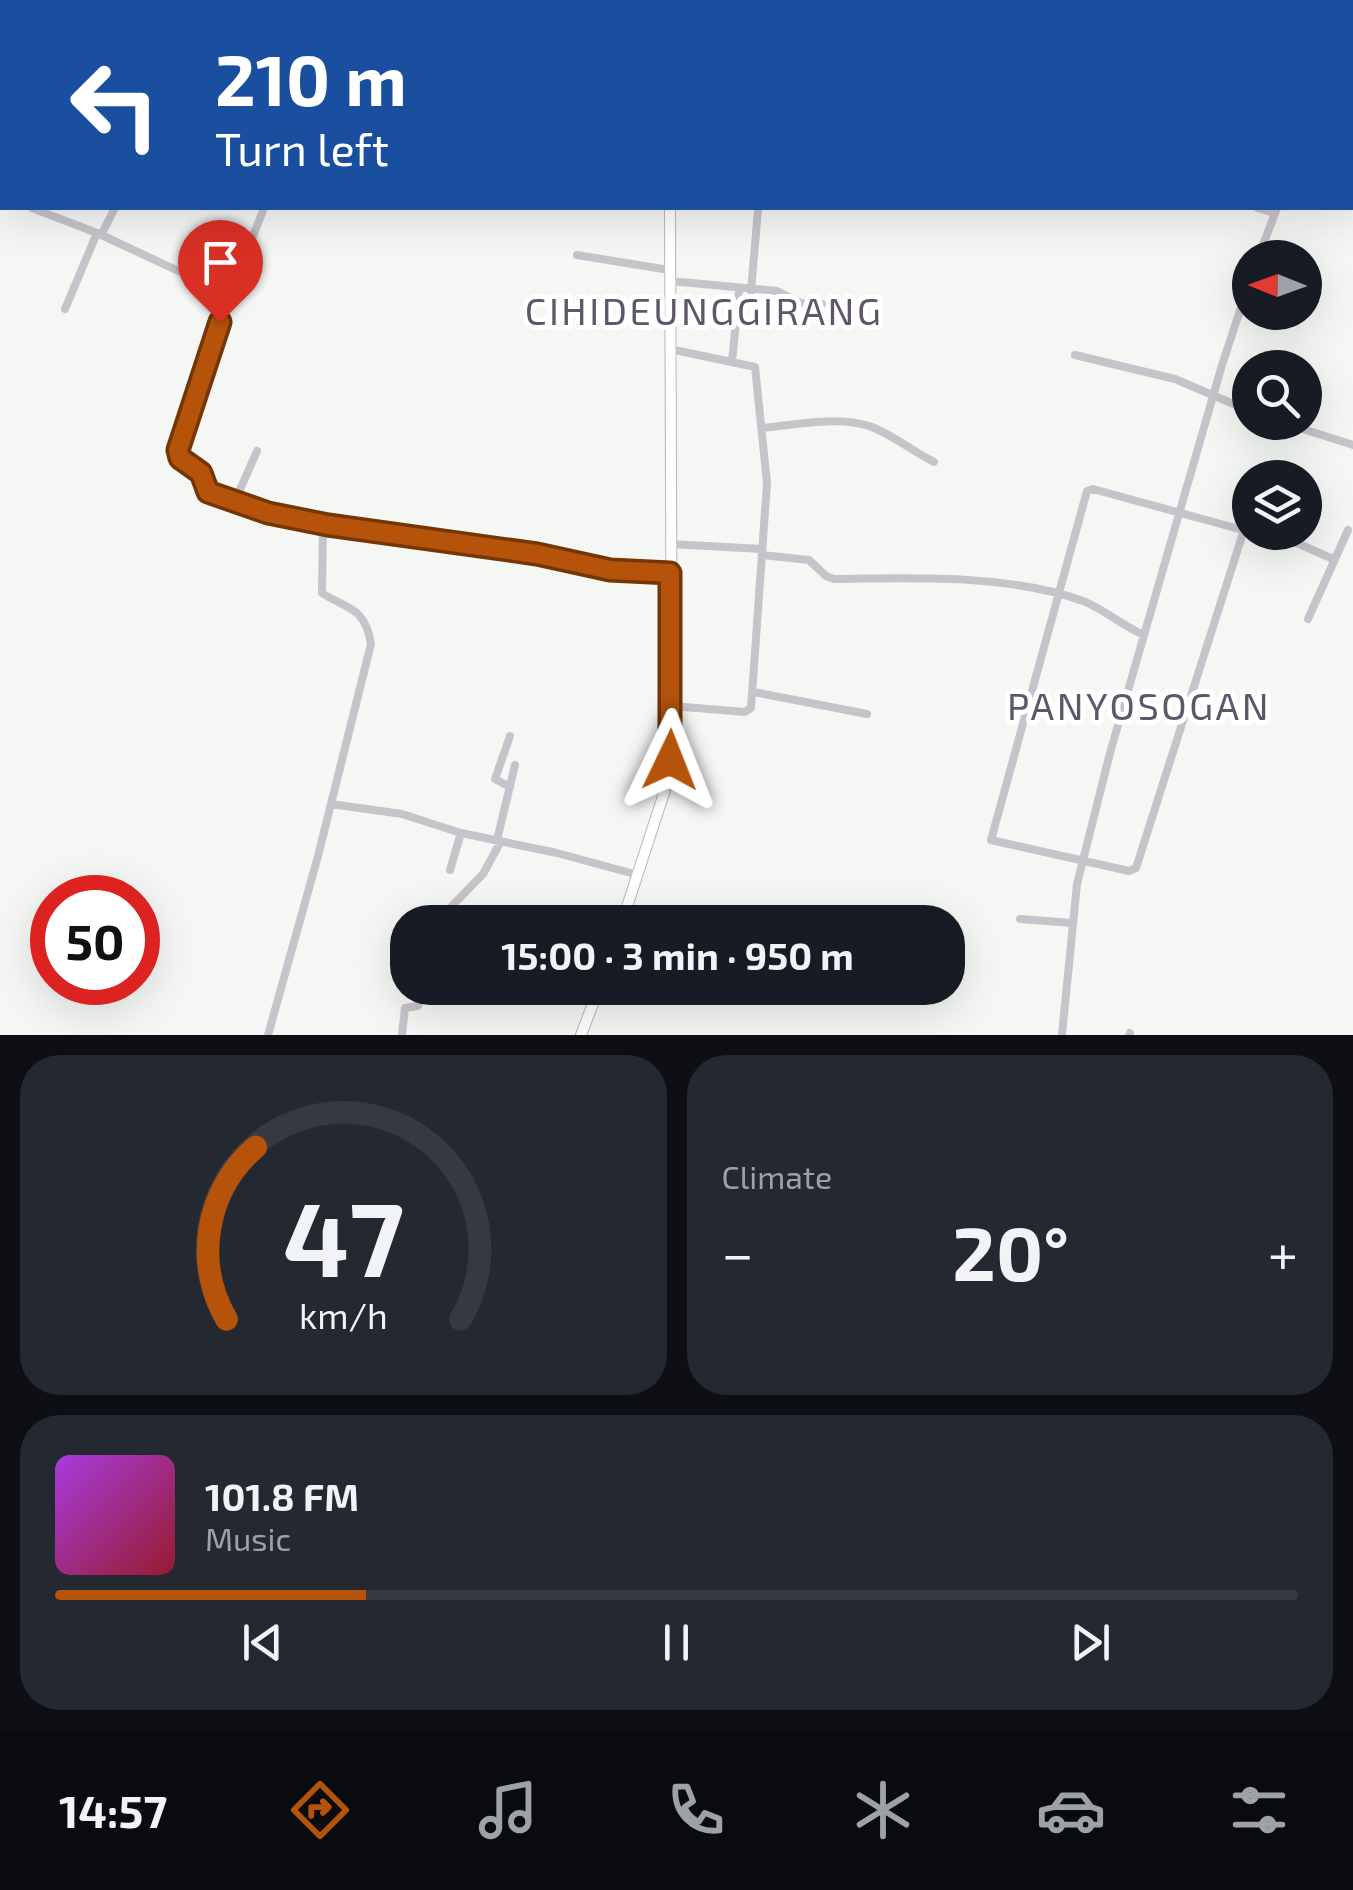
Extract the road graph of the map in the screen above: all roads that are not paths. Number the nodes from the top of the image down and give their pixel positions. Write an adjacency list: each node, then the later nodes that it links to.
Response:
1 (37, 210): 7 (street)
2 (114, 210): 7 (street)
3 (263, 210): 13 (street)
4 (670, 210): 10 (main road)
5 (758, 210): 12 (street)
6 (1275, 210): 8 (street)
7 (99, 234): 13 (street); 15 (street)
8 (1264, 240)
9 (577, 256): 10 (street)
10 (668, 276): 11 (street); 17 (main road)
11 (739, 290): 12 (street); 19 (street)
12 (751, 290): 14 (street)
13 (230, 295): 28 (street)
14 (822, 304)
15 (65, 310)
16 (1234, 330): 20 (street)
17 (669, 349): 19 (street); 33 (main road)
18 (1075, 356): 20 (street)
19 (732, 362): 22 (street)
20 (1213, 396): 21 (street); 29 (street)
21 (1232, 404)
22 (762, 428): 27 (street); 36 (street)
23 (1353, 434): 25 (street)
24 (1322, 436): 25 (street)
25 (1351, 445)
26 (257, 451): 28 (street)
27 (934, 462)
28 (235, 501): 30 (street)
29 (1179, 513): 31 (street); 39 (street); 41 (street)
30 (323, 522): 38 (street); 48 (street)
31 (1232, 528)
32 (1348, 530): 37 (street)
33 (670, 544): 36 (street); 38 (main road)
34 (1240, 550): 51 (street)
35 (1313, 550): 37 (street)
36 (762, 552): 39 (street); 42 (street)
37 (1333, 559): 40 (street)
38 (670, 573): 43 (main road)
39 (1061, 595): 41 (street); 51 (street)
40 (1308, 619)
41 (1144, 636): 51 (street)
42 (754, 692): 43 (street); 44 (street)
43 (672, 706): 53 (main road)
44 (868, 714)
45 (510, 736): 47 (street)
46 (515, 765): 47 (street)
47 (510, 786): 50 (street)
48 (331, 804): 49 (street); 60 (street)
49 (462, 833): 50 (street); 52 (street)
50 (499, 840): 53 (street); 54 (street)
51 (1082, 862): 57 (street)
52 (450, 870)
53 (638, 874): 55 (main road)
54 (453, 905)
55 (628, 905)
56 (1020, 919): 57 (street)
57 (1072, 923): 63 (street)
58 (418, 1005): 61 (street)
59 (592, 1005): 62 (main road)
60 (268, 1035)
61 (402, 1035)
62 (580, 1035)
63 (1062, 1035)

